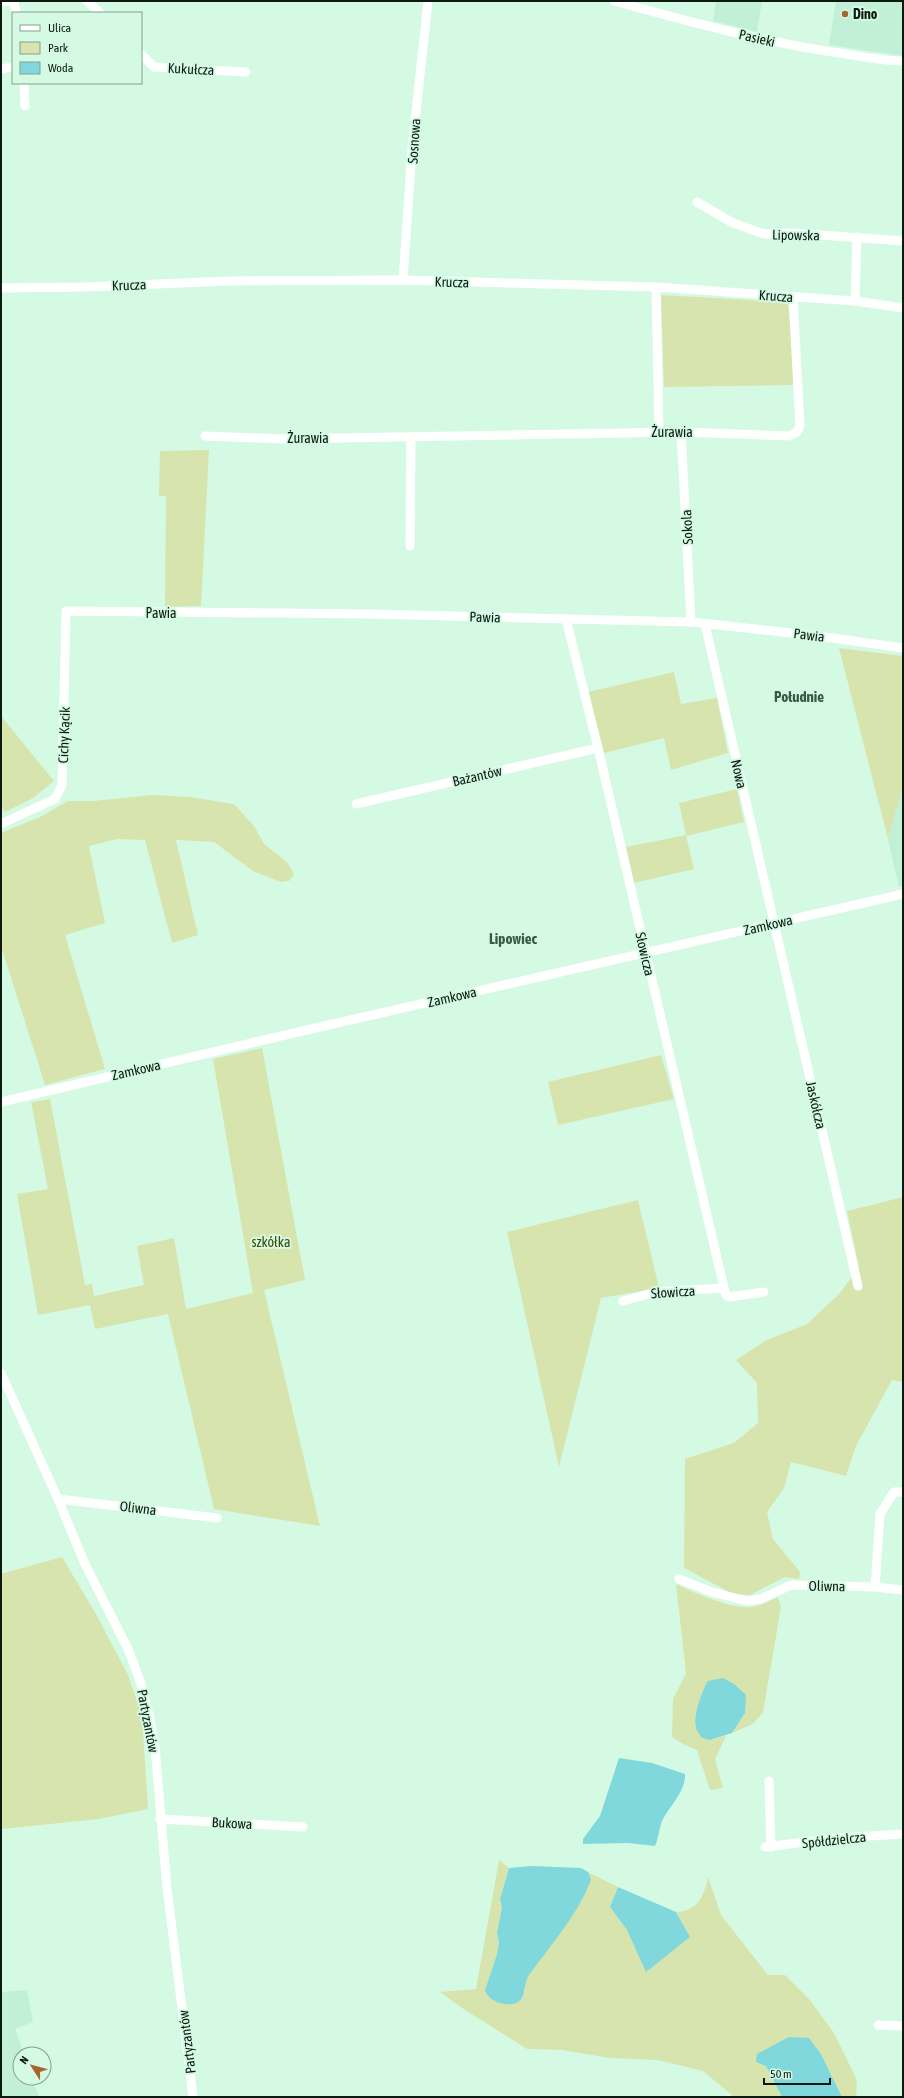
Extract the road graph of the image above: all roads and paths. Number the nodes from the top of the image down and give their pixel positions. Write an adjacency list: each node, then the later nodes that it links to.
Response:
1 (10, 1): 6 (street)
2 (14, 1): 7 (street)
3 (87, 1): 8 (street)
4 (428, 1): 19 (street, Sosnowa)
5 (614, 1): 10 (street, Pasieki)
6 (1, 2)
7 (16, 12)
8 (99, 12)
9 (142, 55): 13 (street, Kukułcza)
10 (903, 61)
11 (12, 67): 12 (street)
12 (1, 69)
13 (246, 72)
14 (24, 84): 15 (street)
15 (25, 106)
16 (697, 202): 17 (street, Lipowska)
17 (857, 237): 18 (street, Lipowska); 23 (street)
18 (903, 241)
19 (403, 280): 20 (street, Krucza); 21 (street, Krucza)
20 (656, 287): 22 (street, Krucza); 25 (street)
21 (1, 288)
22 (793, 297): 23 (street, Krucza); 26 (street, Żurawia)
23 (855, 301): 24 (street, Krucza)
24 (903, 308)
25 (659, 432): 26 (street, Żurawia); 28 (street, Żurawia)
26 (681, 432): 32 (street, Sokola)
27 (205, 436): 28 (street, Żurawia)
28 (410, 438): 29 (street)
29 (410, 546)
30 (66, 611): 31 (street, Pawia); 37 (street, Cichy Kącik)
31 (566, 619): 32 (street, Pawia); 35 (street, Słowicza)
32 (691, 622): 33 (street, Pawia)
33 (705, 624): 34 (street, Pawia); 39 (street, Nowa)
34 (903, 648)
35 (598, 748): 36 (street, Bażantów); 40 (street, Słowicza)
36 (356, 804)
37 (1, 824)
38 (903, 894): 39 (street, Zamkowa)
39 (774, 924): 40 (street, Zamkowa); 42 (street, Jaskółcza)
40 (645, 953): 41 (street, Zamkowa); 43 (street, Słowicza)
41 (1, 1102)
42 (858, 1286)
43 (724, 1288): 44 (street); 45 (street, Słowicza)
44 (764, 1292)
45 (623, 1301)
46 (1, 1373): 48 (street, Partyzantów)
47 (903, 1492): 51 (street)
48 (58, 1499): 49 (street, Oliwna); 54 (street, Partyzantów)
49 (217, 1518)
50 (678, 1579): 51 (street, Oliwna)
51 (874, 1587): 52 (street, Oliwna)
52 (903, 1590)
53 (769, 1780): 56 (street, Spółdzielcza)
54 (160, 1819): 55 (street, Bukowa); 59 (street, Partyzantów)
55 (303, 1826)
56 (903, 1834)
57 (878, 2025): 58 (street)
58 (903, 2026)
59 (193, 2097)

